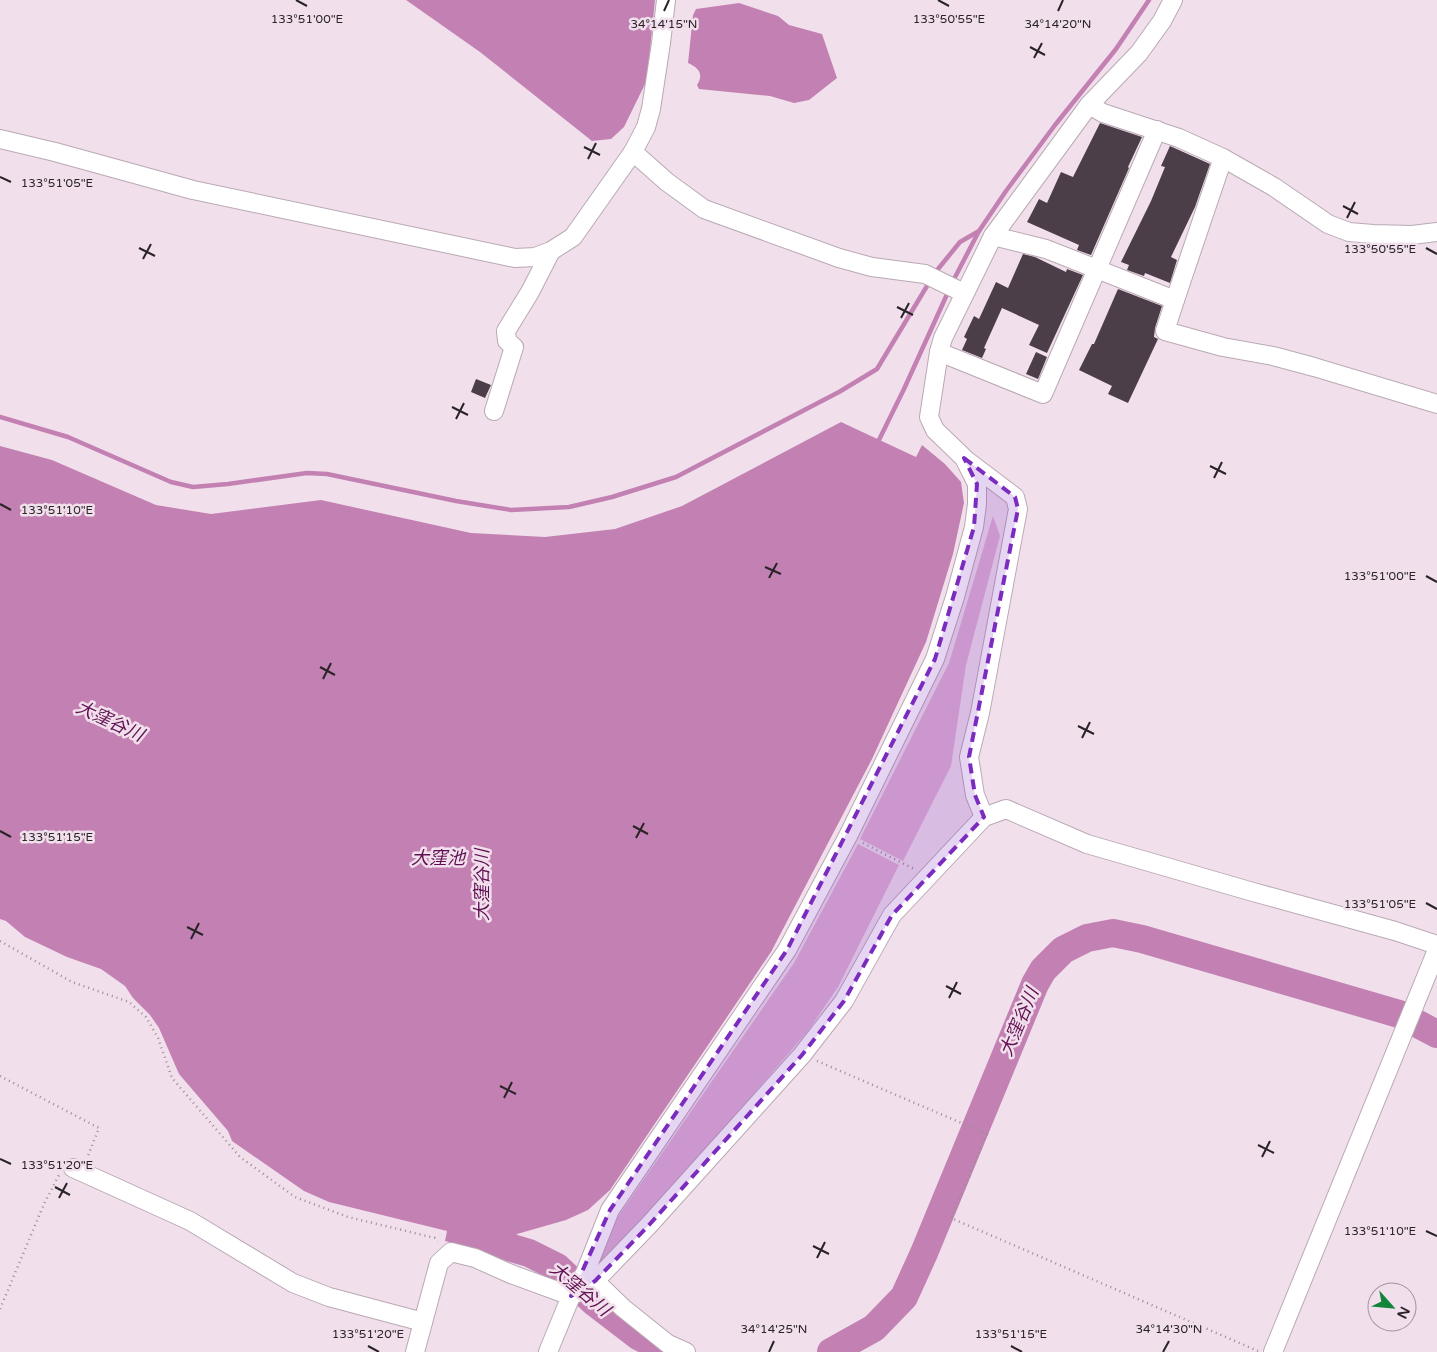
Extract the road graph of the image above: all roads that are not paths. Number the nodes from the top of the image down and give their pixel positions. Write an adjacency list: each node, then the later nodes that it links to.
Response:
1 (666, 0): 6 (street)
2 (1173, 0): 3 (street)
3 (1089, 106): 4 (street); 9 (street)
4 (1157, 130): 7 (street); 11 (street)
5 (0, 139): 10 (street)
6 (632, 152): 10 (street); 12 (street)
7 (1223, 158): 8 (street); 13 (street)
8 (1437, 232)
9 (993, 236): 11 (street); 12 (street)
10 (551, 251): 16 (street)
11 (1098, 270): 13 (street); 14 (street)
12 (962, 292): 14 (street)
13 (1175, 300): 15 (street)
14 (938, 352): 17 (street)
15 (1437, 404)
16 (494, 411)
17 (964, 458): 18 (street); 22 (street)
18 (984, 817): 19 (street); 22 (street)
19 (1437, 945)
20 (1437, 950): 27 (street)
21 (73, 1168): 23 (street)
22 (581, 1288): 23 (street); 25 (street); 26 (street)
23 (423, 1322): 24 (street)
24 (415, 1352)
25 (548, 1352)
26 (686, 1352)
27 (1273, 1352)

